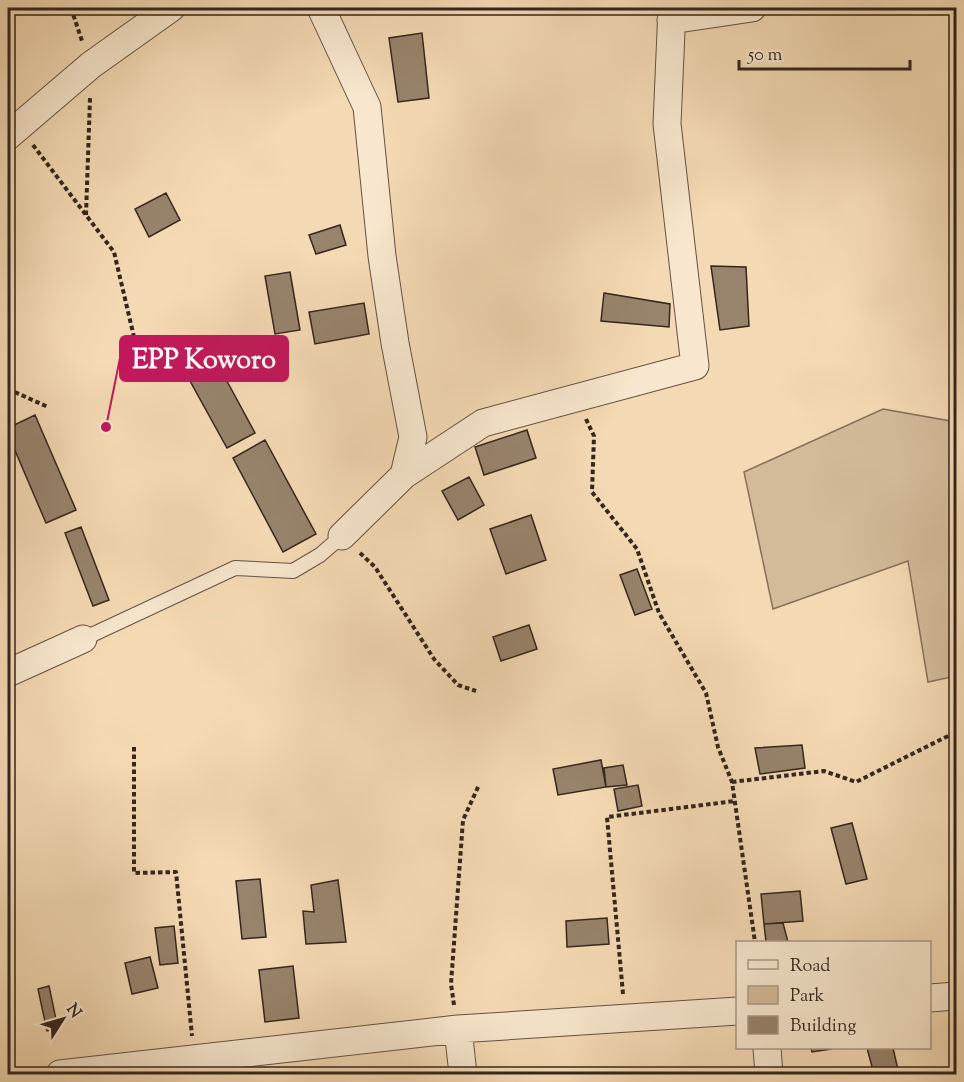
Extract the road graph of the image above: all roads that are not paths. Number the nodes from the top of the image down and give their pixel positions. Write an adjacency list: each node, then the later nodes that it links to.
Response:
1 (171, 8): 5 (street)
2 (321, 8): 6 (street)
3 (752, 8): 4 (street)
4 (671, 14): 6 (street)
5 (13, 131)
6 (404, 475): 7 (street)
7 (342, 536): 8 (lane)
8 (83, 639): 9 (street)
9 (8, 673)
10 (957, 996): 11 (street)
11 (931, 998)
12 (736, 1011): 13 (street)
13 (458, 1029): 15 (street); 17 (street)
14 (767, 1049): 18 (street)
15 (195, 1067): 16 (street)
16 (60, 1074)
17 (463, 1074)
18 (769, 1074)

